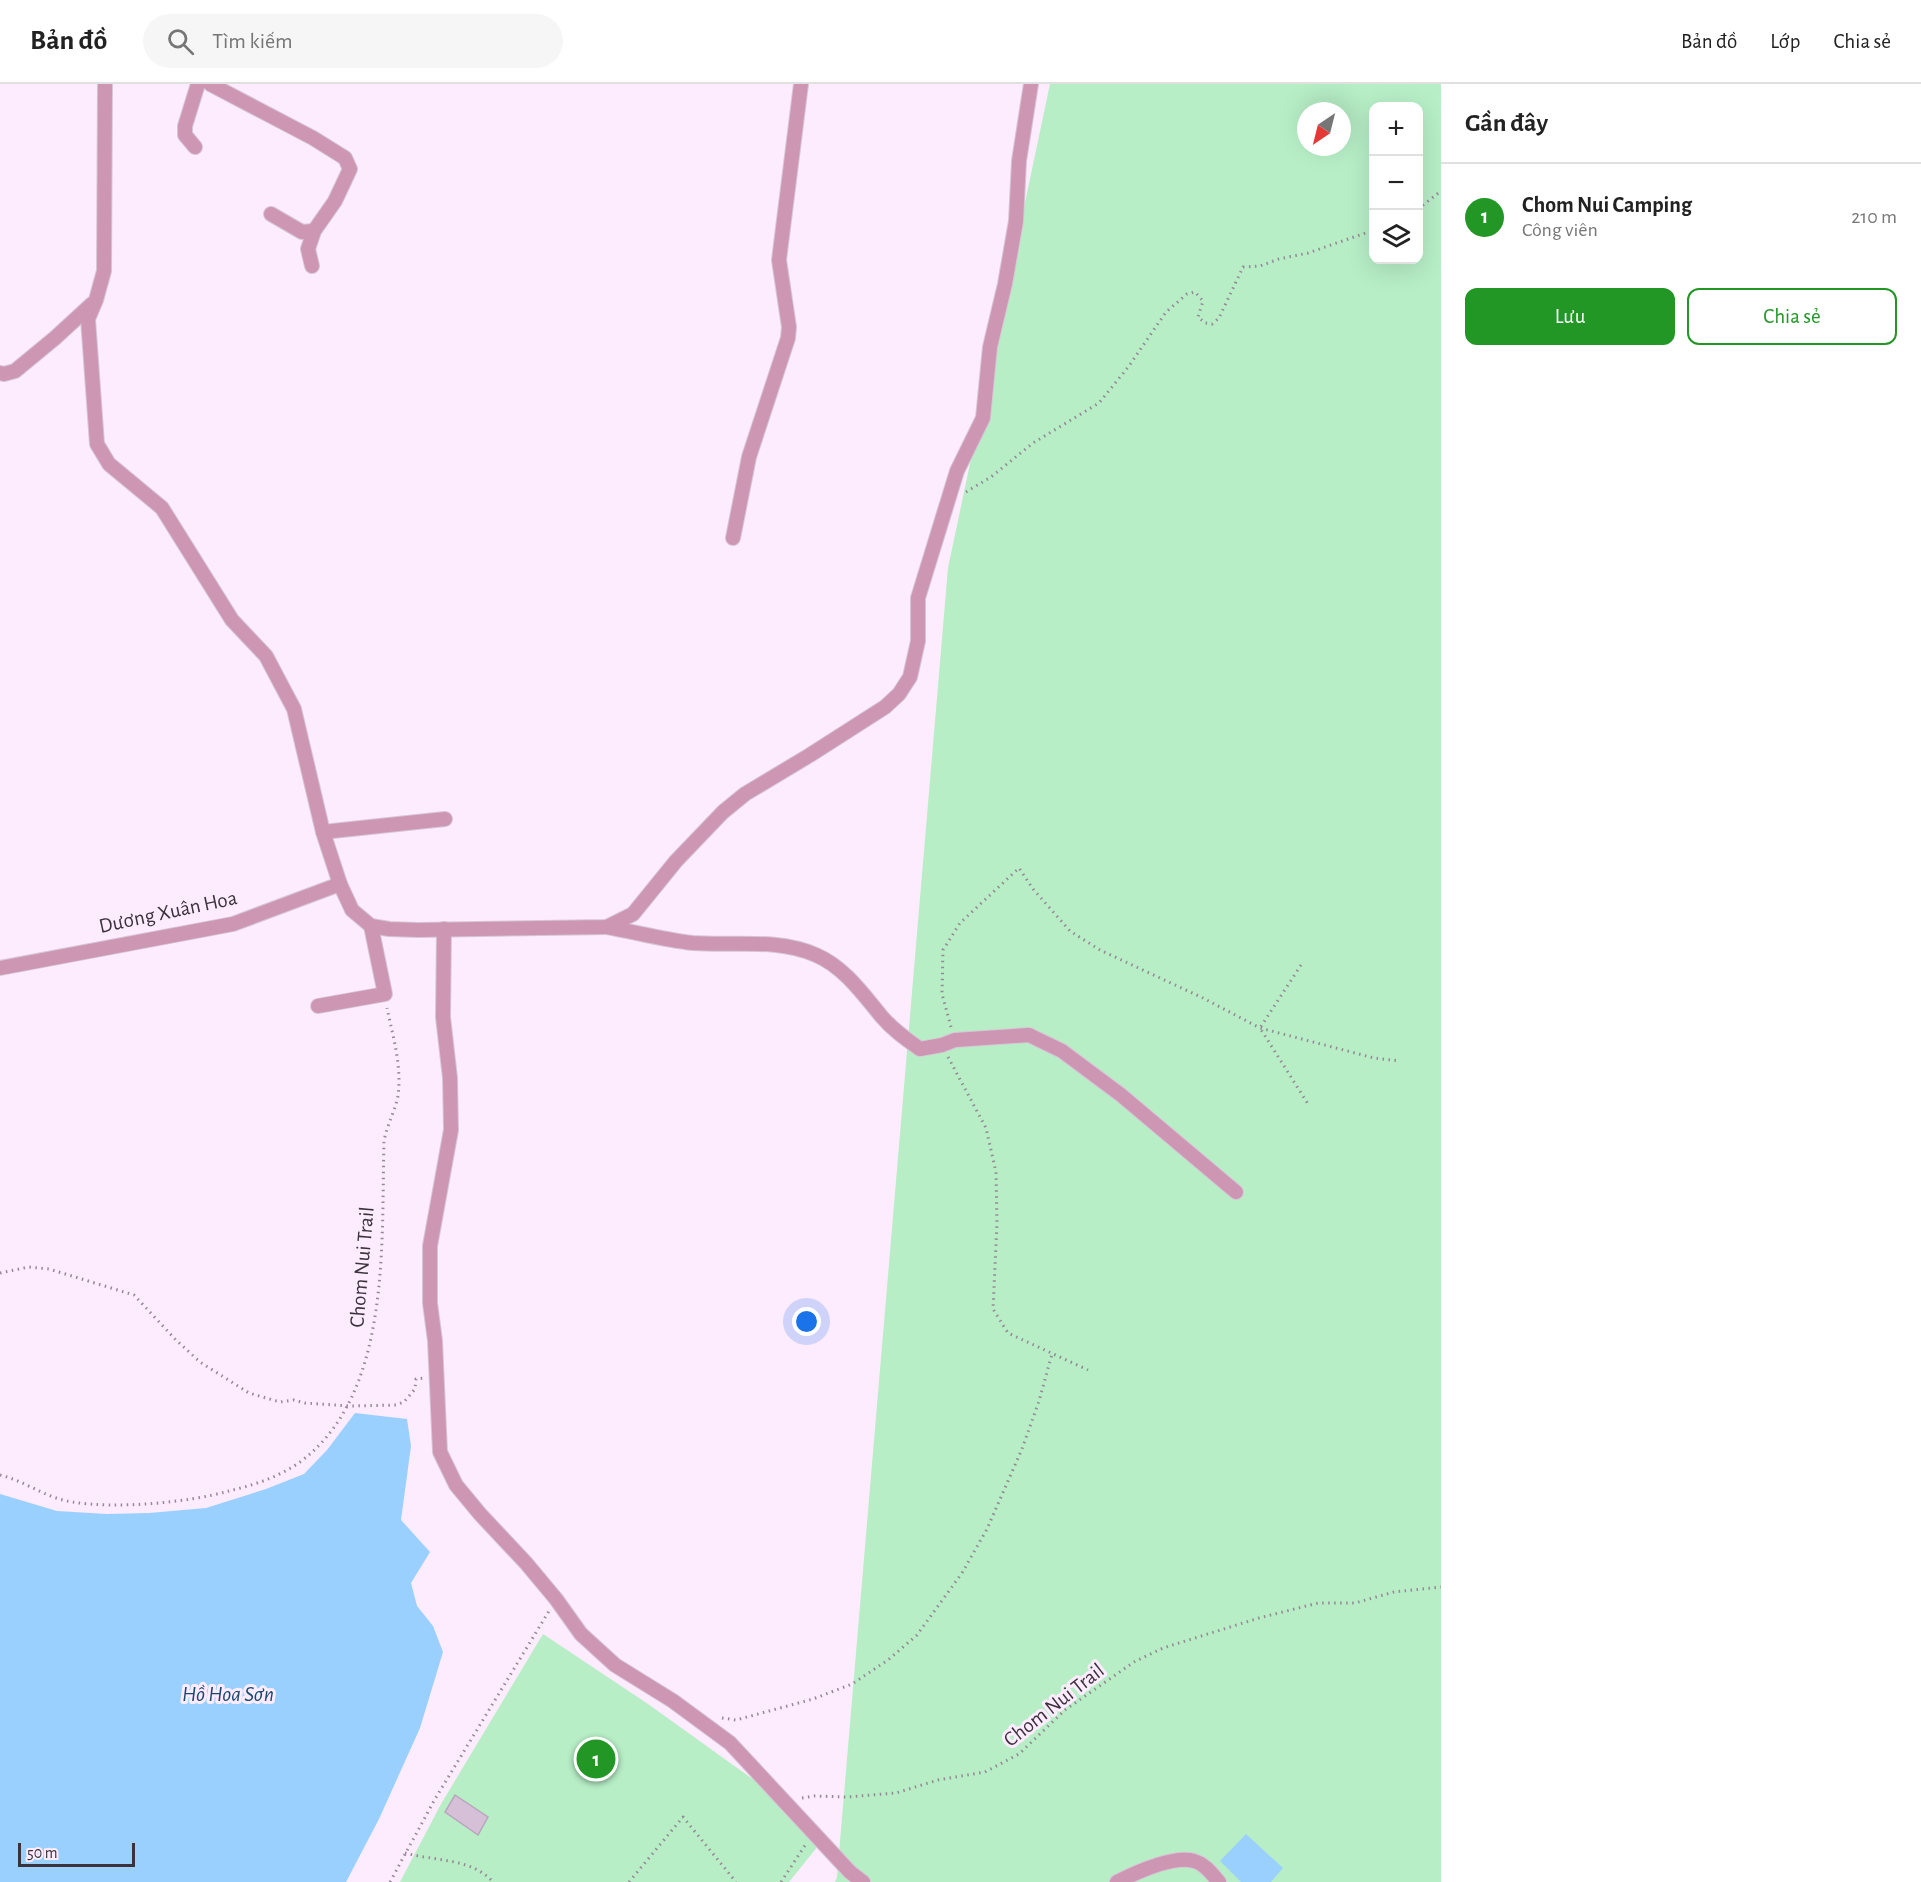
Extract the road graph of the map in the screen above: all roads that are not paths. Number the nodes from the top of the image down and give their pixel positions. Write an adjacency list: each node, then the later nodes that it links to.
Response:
1 (105, 84): 10 (street)
2 (198, 84): 6 (street)
3 (210, 84): 8 (street)
4 (801, 84): 12 (street)
5 (1031, 84): 17 (street)
6 (195, 147)
7 (271, 214): 8 (street)
8 (314, 231): 9 (street)
9 (312, 266)
10 (96, 300): 11 (street); 14 (street)
11 (0, 373)
12 (734, 538)
13 (445, 819): 14 (street)
14 (323, 832): 15 (street)
15 (340, 884): 16 (street); 19 (street, Dương Xuân Hoa)
16 (371, 926): 18 (street); 20 (street)
17 (607, 927): 18 (street); 21 (street)
18 (444, 929): 22 (street)
19 (0, 968)
20 (318, 1006)
21 (1236, 1192)
22 (863, 1882)
23 (1117, 1882): 24 (street)
24 (1219, 1882)

